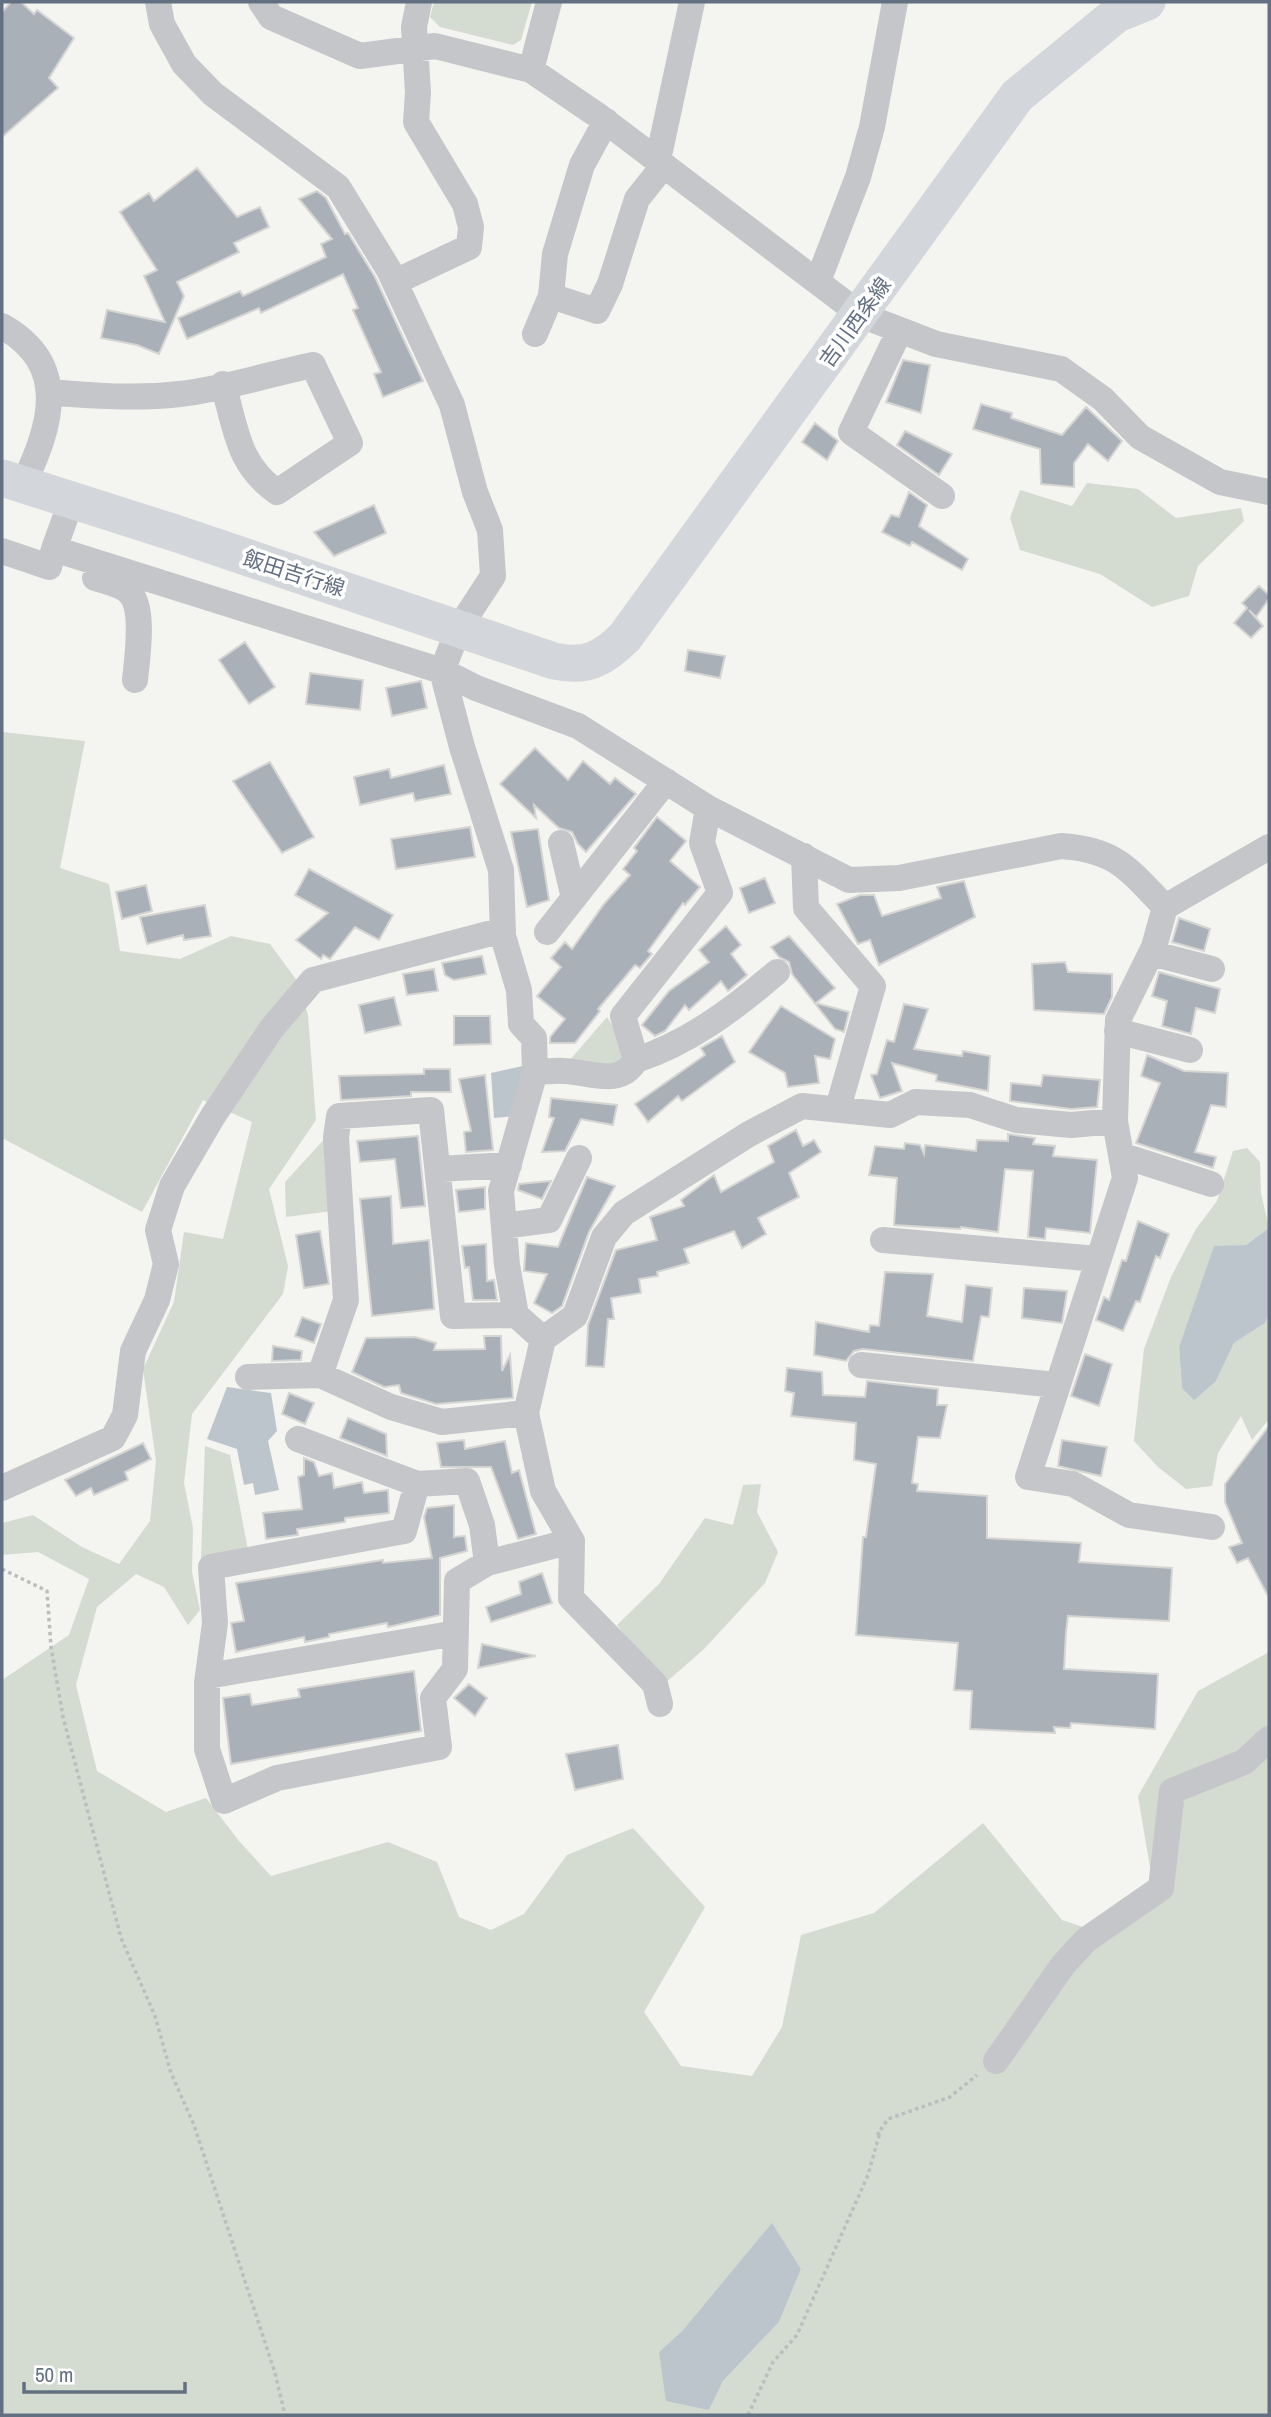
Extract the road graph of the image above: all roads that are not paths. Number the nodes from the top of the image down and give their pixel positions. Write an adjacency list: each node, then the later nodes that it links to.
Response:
1 (158, 2): 13 (street)
2 (261, 2): 8 (street)
3 (419, 2): 8 (street)
4 (549, 2): 9 (street)
5 (692, 2): 11 (street)
6 (895, 2): 12 (street)
7 (1147, 2): 15 (main road, 吉川西条線)
8 (416, 48): 9 (street); 13 (street)
9 (531, 70): 10 (street)
10 (606, 121): 11 (street); 14 (street)
11 (661, 163): 12 (street); 14 (street)
12 (818, 281): 15 (street)
13 (395, 282): 27 (street)
14 (551, 296): 18 (street)
15 (861, 315): 17 (street); 28 (main road, 吉川西条線)
16 (2, 326): 20 (street)
17 (900, 330): 22 (street); 23 (street)
18 (535, 334)
19 (223, 384): 19 (street); 20 (street)
20 (49, 392): 21 (street)
21 (12, 482): 24 (main road, 飯田吉行線)
22 (1269, 492)
23 (942, 496)
24 (72, 499): 26 (street); 27 (main road, 飯田吉行線)
25 (2, 551): 26 (street)
26 (52, 558): 29 (street); 30 (street)
27 (459, 628): 28 (main road, 飯田吉行線); 29 (street)
28 (586, 664)
29 (442, 671): 31 (street); 38 (street)
30 (135, 680)
31 (667, 781): 32 (street); 36 (street)
32 (708, 808): 35 (street); 45 (street)
33 (561, 843): 36 (street)
34 (1269, 847): 37 (street)
35 (804, 856): 37 (street); 47 (street)
36 (574, 898): 39 (street)
37 (1165, 907): 40 (street)
38 (503, 930): 46 (street); 66 (street)
39 (547, 932)
40 (1151, 953): 41 (street); 43 (street)
41 (1212, 969)
42 (777, 972): 45 (street)
43 (1117, 1031): 44 (street); 48 (street)
44 (1190, 1050)
45 (636, 1060): 46 (street)
46 (535, 1072): 51 (street)
47 (838, 1108): 48 (street); 58 (street)
48 (1115, 1121): 49 (street)
49 (1121, 1155): 53 (street); 56 (street)
50 (579, 1158): 54 (street)
51 (509, 1165): 52 (street); 54 (street)
52 (438, 1169): 57 (street); 60 (street)
53 (1211, 1184)
54 (504, 1226): 57 (street)
55 (883, 1240): 56 (street)
56 (1097, 1259): 62 (street)
57 (516, 1315): 58 (street)
58 (543, 1339): 63 (street)
59 (861, 1365): 62 (street)
60 (320, 1375): 61 (street); 63 (street)
61 (248, 1377)
62 (1057, 1385): 67 (street)
63 (526, 1413): 68 (street)
64 (298, 1439): 65 (street)
65 (417, 1484): 69 (street); 71 (street)
66 (2, 1488)
67 (1212, 1527)
68 (572, 1541): 69 (street); 72 (street)
69 (487, 1563): 70 (street)
70 (456, 1633): 71 (street); 71 (street)
71 (208, 1676)
72 (660, 1704)
73 (1269, 1738): 74 (street)
74 (996, 2061)

